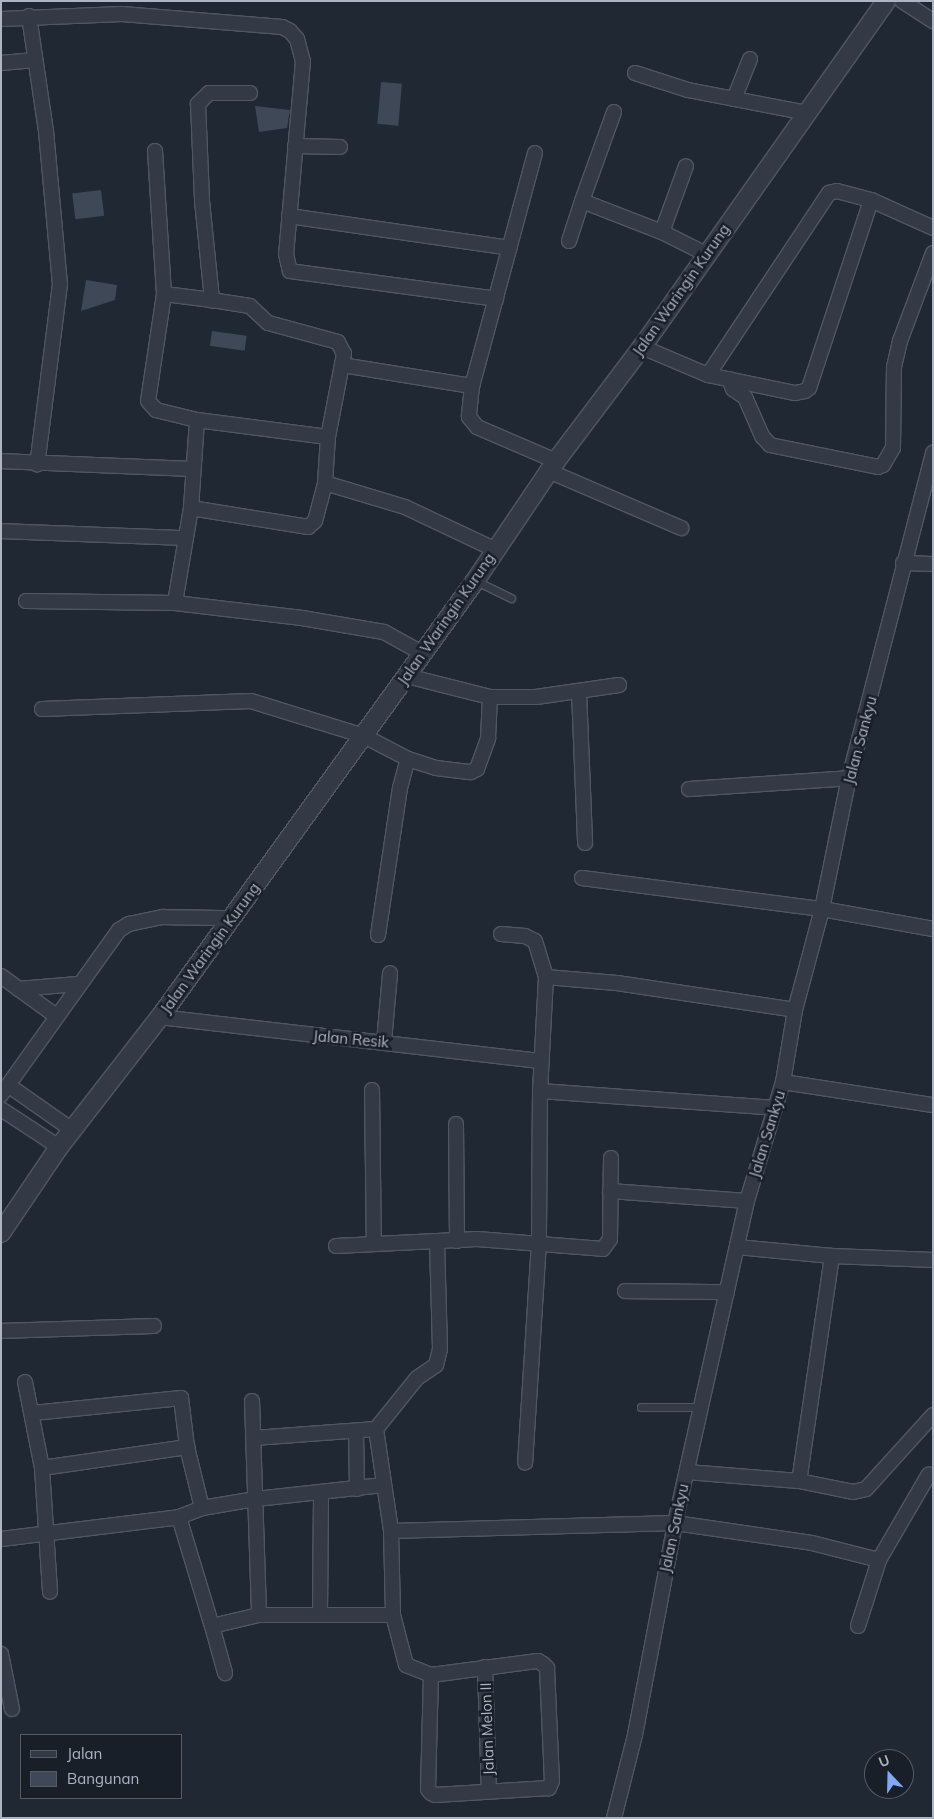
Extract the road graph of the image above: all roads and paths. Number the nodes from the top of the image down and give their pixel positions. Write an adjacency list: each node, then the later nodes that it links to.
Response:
1 (886, 1): 13 (street, Jalan Waringin Kurung)
2 (902, 1): 5 (street)
3 (30, 16): 4 (street); 7 (street); 14 (street)
4 (1, 19)
5 (933, 21)
6 (750, 59): 11 (street)
7 (35, 60): 8 (street); 40 (street)
8 (1, 63)
9 (636, 73): 11 (street)
10 (250, 93): 30 (street)
11 (734, 99): 13 (street)
12 (614, 112): 20 (street)
13 (808, 113): 27 (street, Jalan Waringin Kurung)
14 (295, 146): 15 (street); 21 (street)
15 (340, 147)
16 (155, 151): 28 (street)
17 (536, 153): 25 (street)
18 (686, 166): 23 (street)
19 (871, 200): 22 (street); 33 (street); 34 (street)
20 (582, 201): 23 (street); 24 (street)
21 (289, 216): 25 (street); 29 (street)
22 (933, 228)
23 (662, 232): 27 (street)
24 (569, 241)
25 (510, 248): 29 (street)
26 (933, 253): 34 (street)
27 (706, 254): 31 (street, Jalan Waringin Kurung)
28 (164, 294): 30 (street); 36 (street)
29 (496, 299): 35 (street)
30 (212, 300): 32 (street)
31 (642, 347): 33 (street); 41 (street, Jalan Waringin Kurung)
32 (342, 366): 35 (street); 37 (street)
33 (708, 375): 34 (street)
34 (729, 379)
35 (472, 386): 41 (street)
36 (197, 420): 37 (street); 42 (street)
37 (328, 437): 43 (street)
38 (933, 453): 49 (street, Jalan Sankyu)
39 (1, 461): 40 (street)
40 (37, 465): 42 (street)
41 (554, 466): 45 (street); 48 (street, Jalan Waringin Kurung)
42 (192, 469): 44 (street)
43 (325, 483): 44 (street); 48 (street)
44 (191, 508): 47 (street)
45 (681, 528)
46 (1, 531): 47 (street)
47 (186, 538): 54 (street)
48 (494, 549): 51 (street, Jalan Waringin Kurung)
49 (902, 563): 50 (street); 63 (street, Jalan Sankyu)
50 (933, 564)
51 (475, 581): 52 (lane); 55 (street, Jalan Waringin Kurung)
52 (511, 598)
53 (26, 601): 54 (street)
54 (175, 603): 55 (street)
55 (422, 653): 56 (street, Jalan Waringin Kurung)
56 (406, 676): 59 (street); 61 (street, Jalan Waringin Kurung)
57 (618, 685): 58 (street)
58 (579, 691): 59 (street); 65 (street)
59 (490, 697): 62 (street)
60 (42, 709): 61 (street)
61 (364, 736): 62 (street); 68 (street, Jalan Waringin Kurung)
62 (408, 759): 70 (street)
63 (849, 778): 64 (street); 67 (street, Jalan Sankyu)
64 (689, 789)
65 (585, 843)
66 (582, 878): 67 (street)
67 (822, 909): 69 (street); 77 (street, Jalan Sankyu)
68 (230, 918): 75 (street); 79 (street, Jalan Waringin Kurung)
69 (932, 928)
70 (378, 934)
71 (501, 934): 74 (street)
72 (390, 973): 80 (street)
73 (1, 976): 76 (street)
74 (546, 977): 77 (street); 81 (street)
75 (78, 984): 76 (street); 78 (street)
76 (18, 989): 78 (street)
77 (795, 1010): 82 (street, Jalan Sankyu)
78 (56, 1016): 85 (street)
79 (160, 1017): 80 (street, Jalan Resik); 90 (street, Jalan Waringin Kurung)
80 (384, 1042): 81 (street, Jalan Resik)
81 (541, 1061): 84 (street)
82 (783, 1082): 86 (street); 88 (street, Jalan Sankyu)
83 (372, 1090): 99 (street)
84 (540, 1091): 88 (street); 98 (street)
85 (3, 1092): 90 (street)
86 (931, 1105)
87 (1, 1108): 91 (street)
88 (775, 1108): 94 (street, Jalan Sankyu)
89 (456, 1124): 96 (street)
90 (72, 1130): 91 (street, Jalan Waringin Kurung)
91 (59, 1147): 95 (street, Jalan Waringin Kurung)
92 (611, 1158): 93 (street)
93 (610, 1191): 94 (street); 98 (street)
94 (747, 1201): 101 (street, Jalan Sankyu)
95 (1, 1233)
96 (457, 1241): 97 (street); 98 (street)
97 (437, 1242): 99 (street); 114 (street)
98 (539, 1242): 118 (street)
99 (374, 1243): 100 (street)
100 (336, 1246)
101 (737, 1247): 102 (street); 105 (street, Jalan Sankyu)
102 (832, 1256): 103 (street); 122 (street)
103 (933, 1260)
104 (625, 1291): 105 (street)
105 (727, 1292): 111 (street, Jalan Sankyu)
106 (154, 1326): 107 (street)
107 (1, 1331)
108 (24, 1382): 112 (street)
109 (252, 1401): 116 (street)
110 (641, 1407): 111 (lane)
111 (702, 1407): 120 (street, Jalan Sankyu)
112 (33, 1413): 117 (street); 119 (street)
113 (933, 1415): 122 (street)
114 (376, 1429): 115 (street); 123 (street)
115 (356, 1431): 116 (street); 124 (street)
116 (254, 1438): 126 (street)
117 (187, 1447): 119 (street); 127 (street)
118 (525, 1462)
119 (42, 1468): 131 (street)
120 (686, 1472): 122 (street); 129 (street, Jalan Sankyu)
121 (929, 1474): 133 (street)
122 (799, 1481)
123 (383, 1485): 124 (street); 130 (street)
124 (357, 1489): 125 (street)
125 (321, 1493): 126 (street); 135 (street)
126 (256, 1499): 127 (street); 136 (street)
127 (202, 1508): 128 (street)
128 (179, 1517): 131 (street); 138 (street)
129 (675, 1523): 130 (street); 133 (street); 146 (street, Jalan Sankyu)
130 (391, 1530): 137 (street)
131 (48, 1533): 132 (street); 134 (street)
132 (1, 1539)
133 (879, 1560): 139 (street)
134 (50, 1592)
135 (320, 1613): 136 (street); 137 (street)
136 (259, 1615): 138 (street)
137 (393, 1615): 143 (street)
138 (212, 1626): 142 (street)
139 (858, 1626)
140 (1, 1654): 144 (street)
141 (485, 1667): 143 (street); 145 (street, Jalan Melon II); 145 (street)
142 (226, 1673)
143 (430, 1675): 145 (street)
144 (12, 1709)
145 (489, 1791)
146 (614, 1818)

